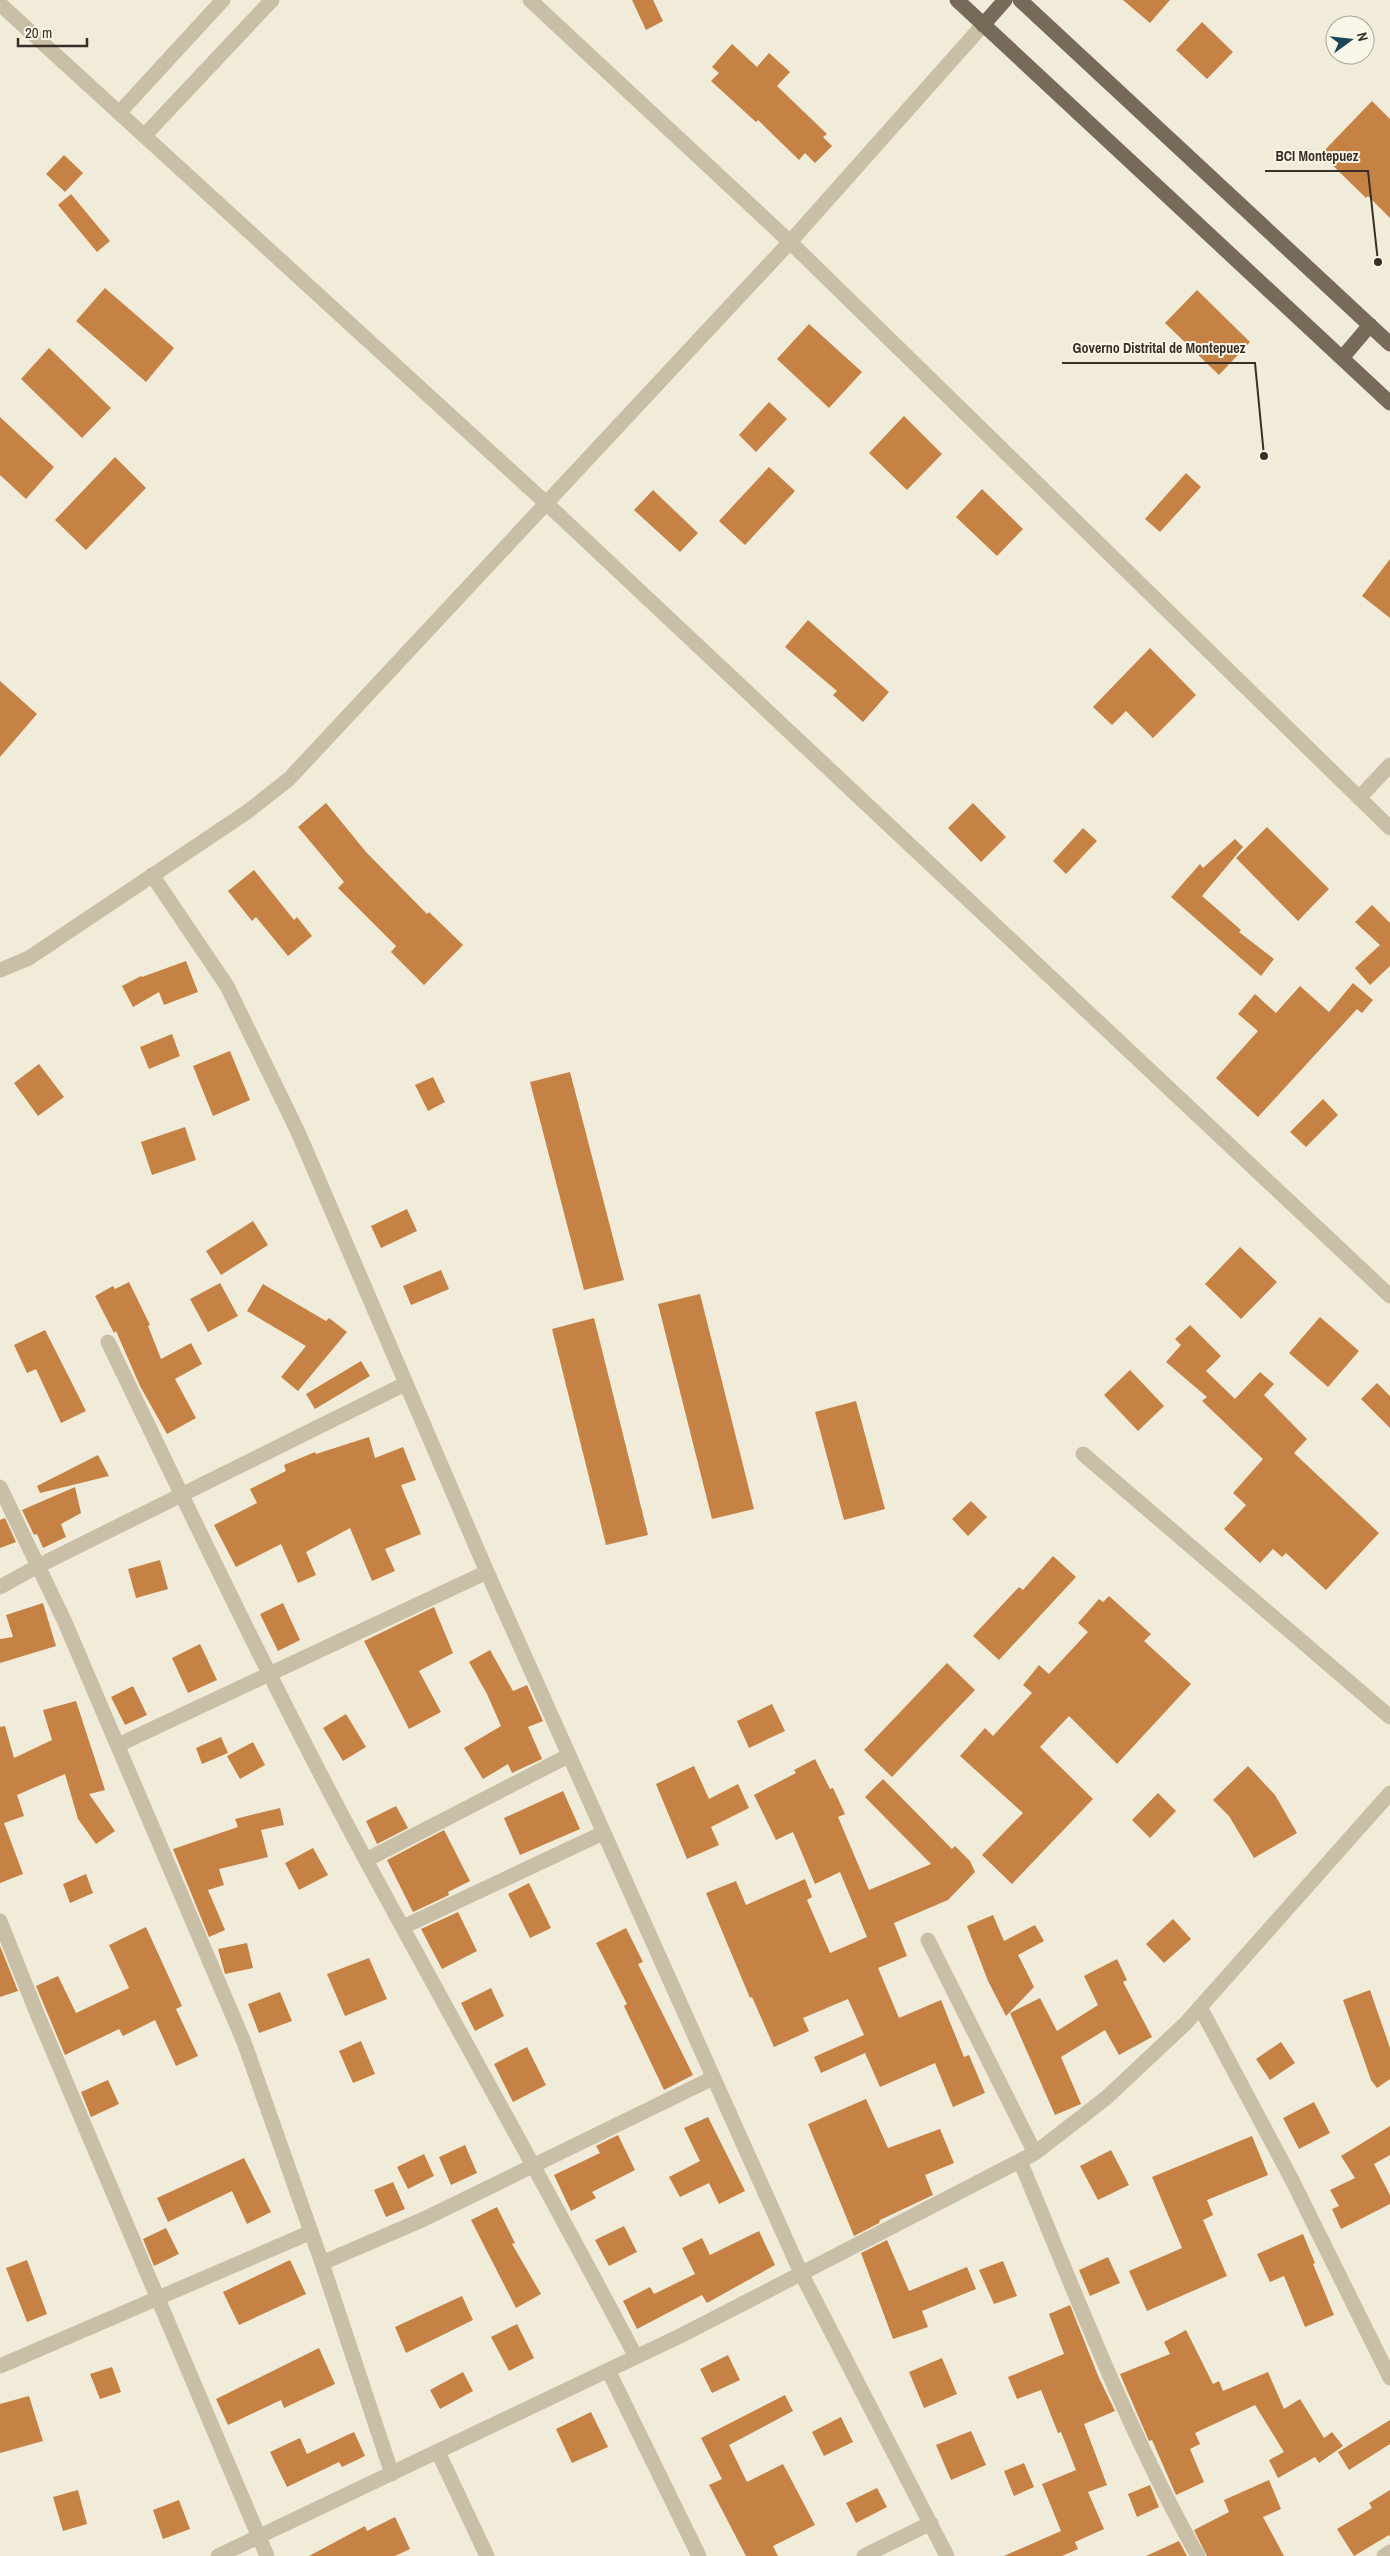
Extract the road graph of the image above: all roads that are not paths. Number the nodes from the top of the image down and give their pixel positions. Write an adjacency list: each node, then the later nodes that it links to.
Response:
1 (223, 0): 9 (street)
2 (272, 0): 10 (street)
3 (530, 0): 11 (street)
4 (957, 0): 8 (main road)
5 (1005, 0): 8 (main road)
6 (1020, 0): 12 (main road)
7 (0, 4): 9 (street)
8 (983, 24): 11 (street); 14 (main road)
9 (119, 113): 10 (street)
10 (144, 136): 16 (street)
11 (790, 242): 16 (street); 18 (street)
12 (1370, 324): 13 (main road); 14 (main road)
13 (1390, 344)
14 (1342, 358): 15 (main road)
15 (1390, 403)
16 (546, 503): 20 (street); 22 (street)
17 (1390, 765): 18 (street)
18 (1359, 798): 19 (street)
19 (1390, 828)
20 (152, 875): 21 (street); 24 (street)
21 (0, 970)
22 (1390, 1296)
23 (108, 1342): 27 (street)
24 (405, 1384): 27 (street); 29 (street)
25 (1083, 1454): 32 (street)
26 (0, 1487): 28 (street)
27 (182, 1496): 28 (street); 31 (street)
28 (38, 1566): 30 (street); 33 (street)
29 (487, 1572): 31 (street); 34 (street)
30 (0, 1587)
31 (270, 1673): 33 (street); 37 (street)
32 (1390, 1717)
33 (118, 1746): 46 (street)
34 (568, 1756): 36 (street); 37 (street)
35 (1390, 1792): 41 (street)
36 (603, 1833): 39 (street); 42 (street)
37 (366, 1860): 39 (street)
38 (0, 1921): 49 (street)
39 (403, 1927): 45 (street)
40 (928, 1940): 43 (street)
41 (1200, 2007): 43 (street); 53 (street)
42 (713, 2078): 45 (street); 48 (street)
43 (1035, 2153): 44 (street)
44 (1020, 2161): 48 (street); 65 (street)
45 (535, 2166): 47 (street); 50 (street)
46 (310, 2233): 47 (street); 49 (street)
47 (322, 2263): 55 (street)
48 (801, 2273): 50 (street); 56 (street)
49 (158, 2298): 51 (street); 57 (street)
50 (636, 2357): 52 (street)
51 (0, 2366)
52 (608, 2370): 54 (street); 62 (street)
53 (1390, 2378)
54 (438, 2452): 55 (street); 61 (street)
55 (392, 2474): 57 (street)
56 (931, 2523): 63 (street); 64 (street)
57 (259, 2536): 59 (street); 60 (street)
58 (1390, 2552): 66 (street)
59 (218, 2556)
60 (267, 2556)
61 (487, 2556)
62 (699, 2556)
63 (864, 2556)
64 (947, 2556)
65 (1198, 2556)
66 (1384, 2556)

